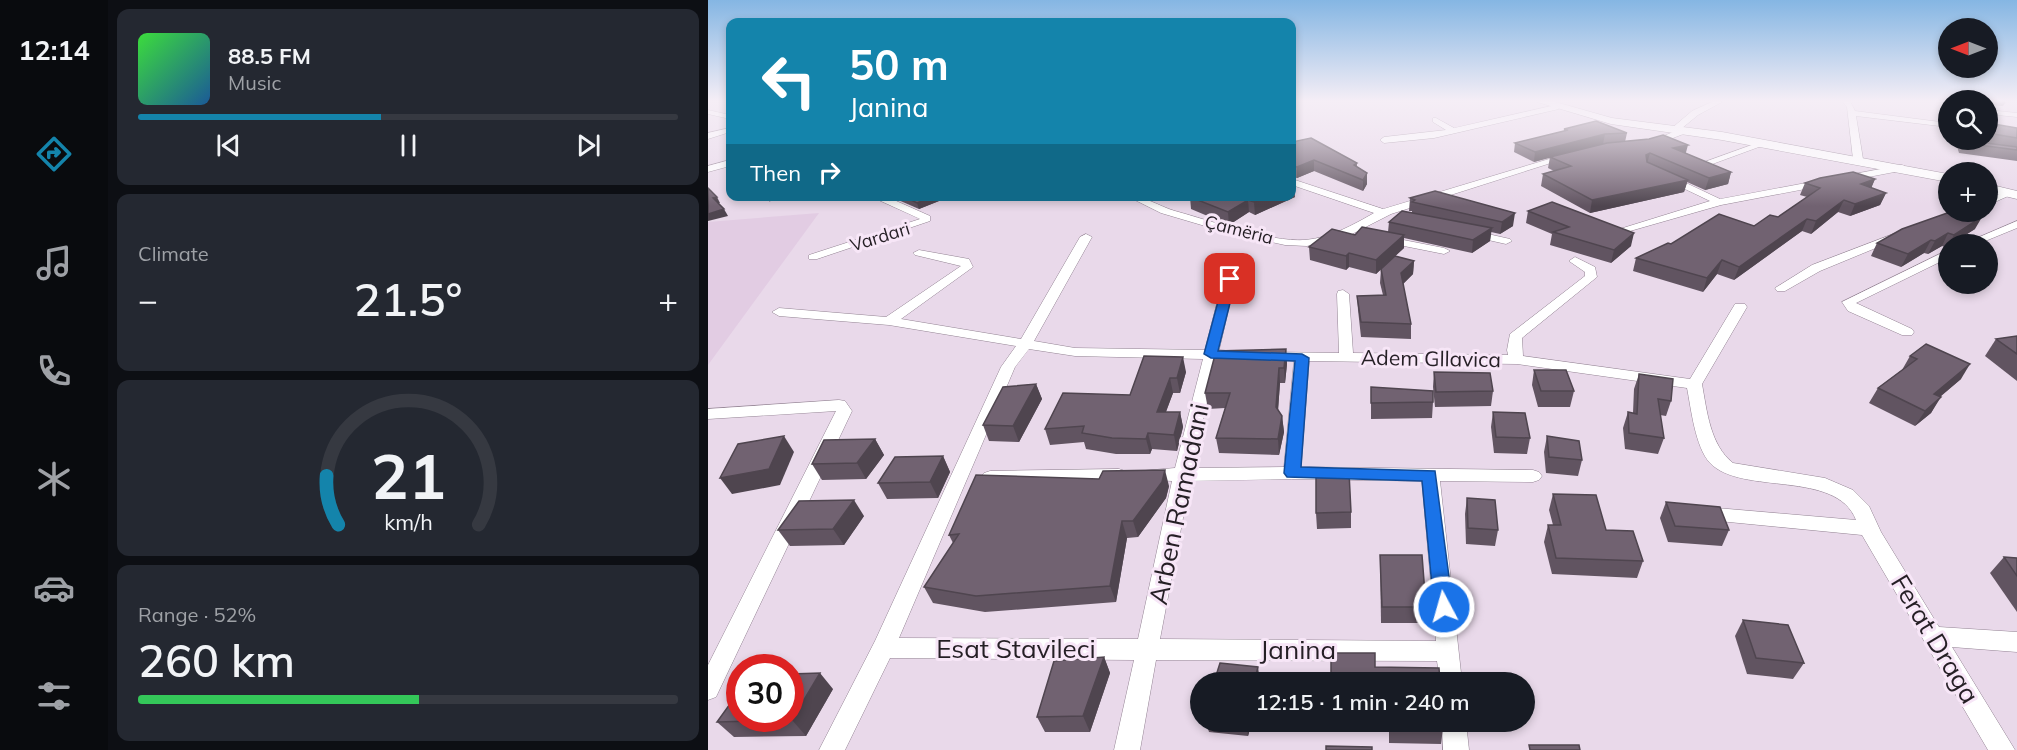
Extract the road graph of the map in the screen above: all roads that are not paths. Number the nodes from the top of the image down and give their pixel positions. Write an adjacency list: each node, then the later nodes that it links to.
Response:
1 (1424, 136): 5 (street)
2 (1666, 136): 7 (street)
3 (1715, 136): 6 (street)
4 (1855, 136): 9 (street)
5 (1384, 140)
6 (1763, 144): 9 (street); 10 (street)
7 (1634, 146)
8 (1581, 154): 21 (street, Çamëria)
9 (1858, 159): 11 (street)
10 (1704, 164)
11 (1902, 168): 13 (street); 20 (street)
12 (1657, 173): 20 (street)
13 (1938, 176)
14 (1296, 183): 21 (street)
15 (1998, 190): 16 (street)
16 (2014, 194): 17 (street)
17 (1998, 199)
18 (887, 201): 33 (street, Vardari)
19 (1143, 201): 26 (street, Çamëria)
20 (1719, 202): 27 (street)
21 (1382, 213): 22 (street); 26 (street, Çamëria)
22 (1405, 218)
23 (2017, 224): 28 (street)
24 (1910, 230): 37 (street)
25 (1461, 231): 30 (street)
26 (1348, 232): 31 (street, Çamëria)
27 (1616, 232)
28 (1993, 234)
29 (1086, 237): 43 (street)
30 (1506, 241)
31 (1444, 251)
32 (919, 253): 41 (street)
33 (813, 257)
34 (1938, 259): 42 (street)
35 (1233, 260): 44 (street, Arben Ramadani)
36 (1575, 261): 47 (street, Adem Gllavica)
37 (1782, 288)
38 (1343, 294): 45 (street, Adem Gllavica)
39 (1740, 307): 48 (street)
40 (778, 312): 41 (street)
41 (889, 321): 43 (street)
42 (1907, 332)
43 (1025, 344): 44 (street); 54 (street)
44 (1211, 354): 46 (street, Adem Gllavica); 51 (street, Arben Ramadani)
45 (1346, 357): 46 (street, Adem Gllavica); 47 (street, Adem Gllavica)
46 (1302, 358): 50 (street)
47 (1517, 360): 48 (street, Adem Gllavica)
48 (1694, 384): 56 (street, Ferat Draga)
49 (708, 414): 63 (street)
50 (1292, 473): 51 (street); 52 (street)
51 (1182, 475): 54 (street); 60 (street, Arben Ramadani)
52 (1430, 475): 53 (street); 61 (street)
53 (1533, 477)
54 (960, 478): 59 (street)
55 (1686, 512): 56 (street)
56 (1869, 528): 57 (street, Ferat Draga)
57 (1933, 636): 58 (street); 68 (street, Ferat Draga)
58 (2017, 642)
59 (883, 648): 60 (street, Esat Stavileci); 65 (street)
60 (1148, 649): 61 (street, Janina); 66 (street, Arben Ramadani)
61 (1448, 651): 62 (street)
62 (1450, 672)
63 (708, 689)
64 (1455, 732): 67 (street)
65 (832, 750)
66 (1127, 750)
67 (1456, 750)
68 (2002, 750)

